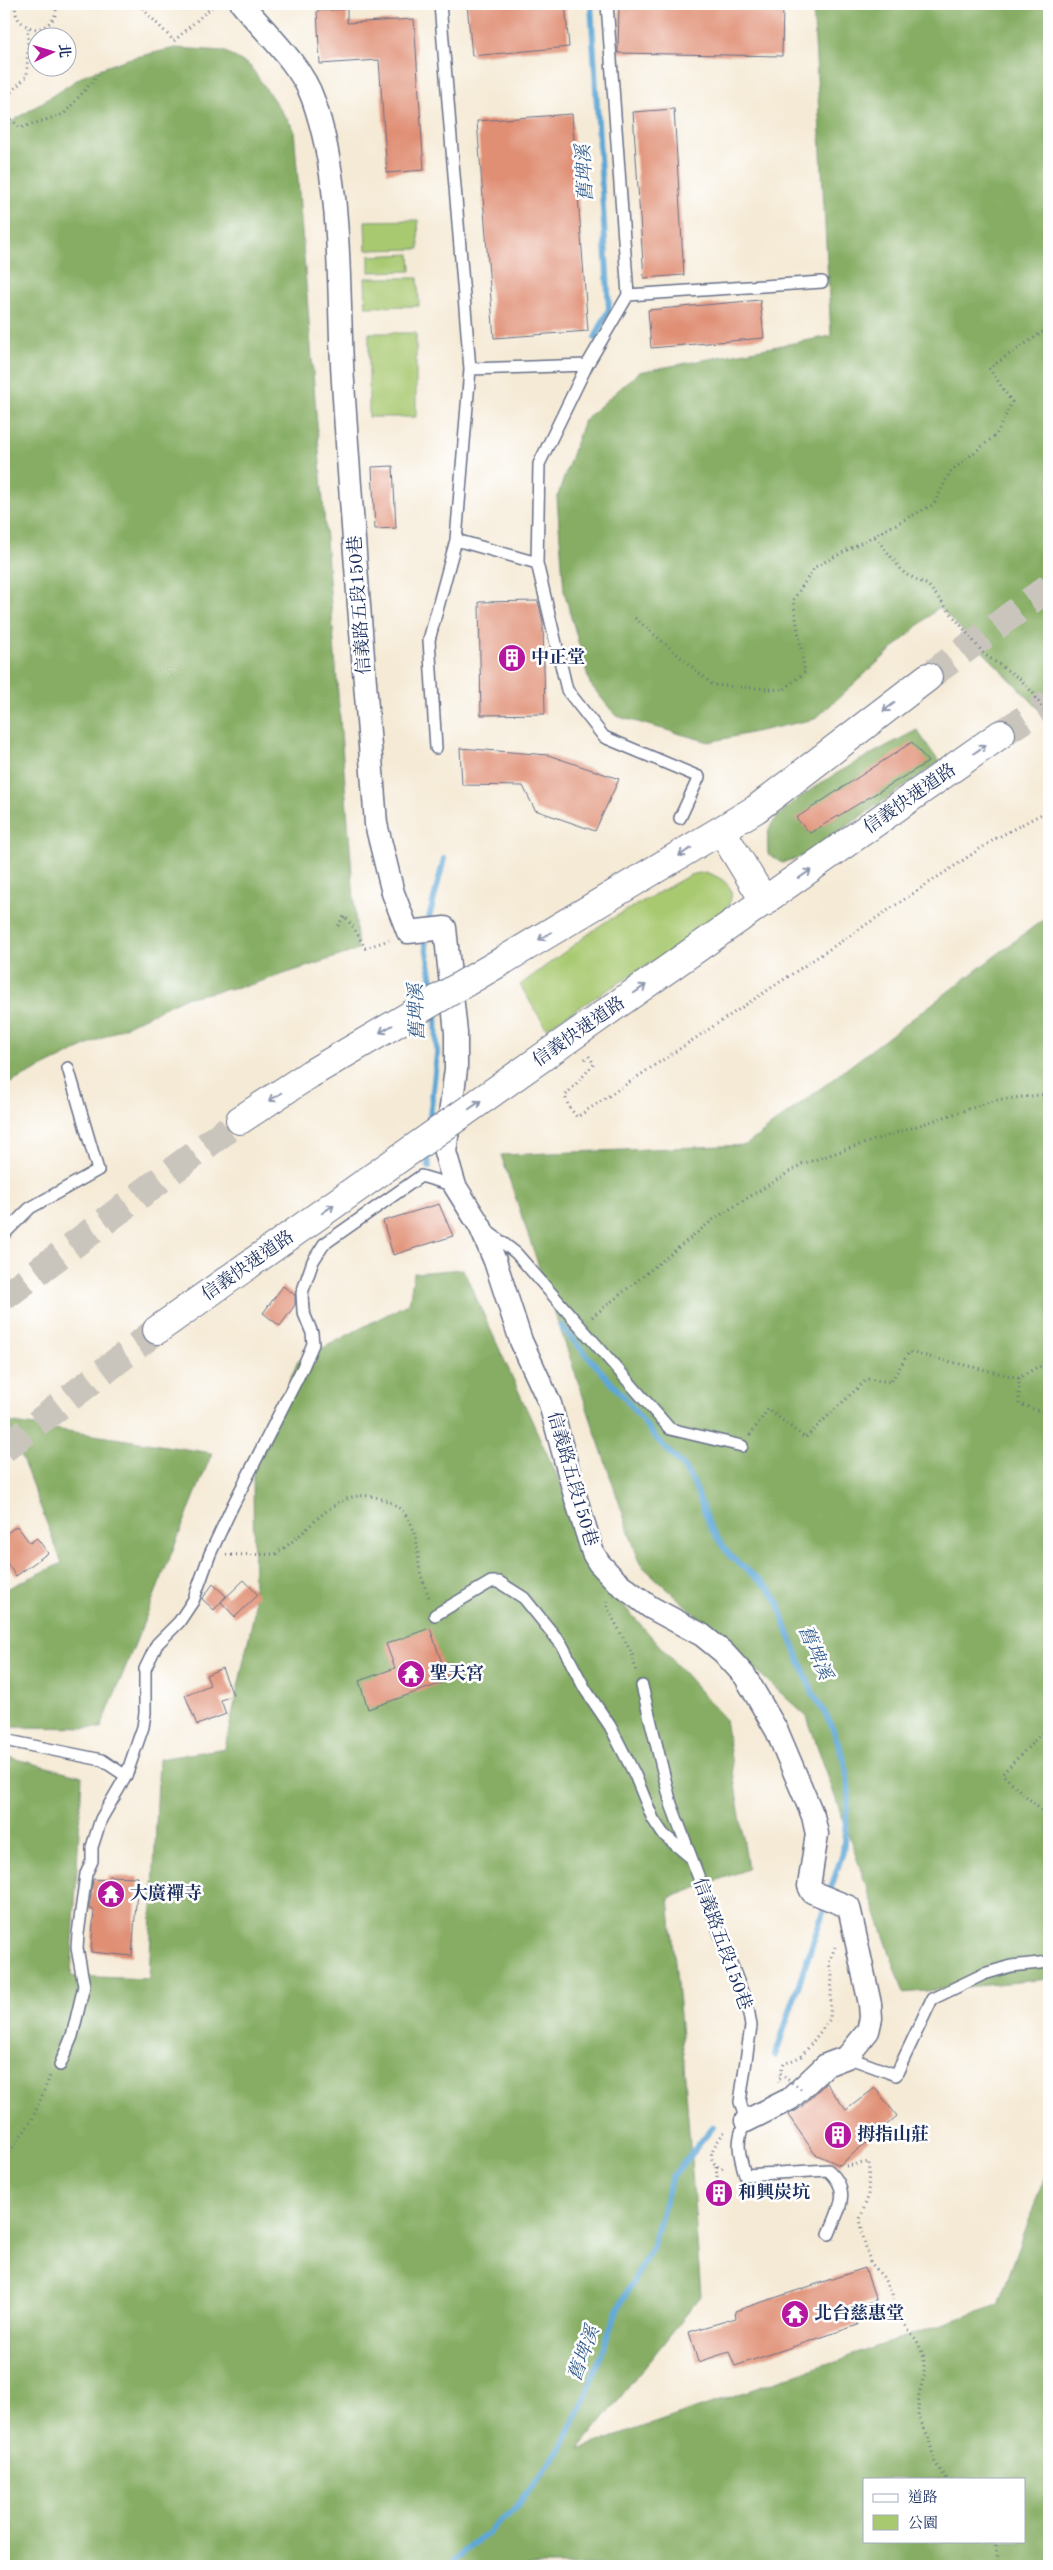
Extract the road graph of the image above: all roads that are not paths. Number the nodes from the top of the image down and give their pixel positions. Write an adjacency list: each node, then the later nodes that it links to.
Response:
1 (242, 4): 18 (street, 信義路五段150巷)
2 (440, 4): 7 (lane)
3 (607, 4): 5 (lane)
4 (822, 282): 5 (lane)
5 (628, 295): 6 (lane)
6 (587, 365): 7 (lane); 9 (lane)
7 (470, 369): 8 (lane)
8 (456, 540): 9 (lane); 12 (lane)
9 (537, 563): 13 (lane)
10 (928, 677): 14 (highway, one-way to 14)
11 (1001, 734): 15 (highway, 信義快速道路, one-way to 11)
12 (436, 748)
13 (680, 818)
14 (722, 830): 15 (highway); 17 (highway, one-way to 17, bridge)
15 (765, 902): 21 (highway, 信義快速道路, one-way to 15, bridge)
16 (68, 1068): 20 (lane)
17 (240, 1120)
18 (455, 1186): 19 (street, 信義路五段150巷); 26 (lane)
19 (480, 1226): 22 (lane); 29 (street, 信義路五段150巷)
20 (4, 1234)
21 (156, 1330)
22 (742, 1446)
23 (435, 1615): 27 (lane, 信義路五段150巷)
24 (642, 1686): 27 (lane, 信義路五段150巷)
25 (4, 1740): 26 (lane)
26 (122, 1774): 30 (lane)
27 (690, 1857): 31 (lane, 信義路五段150巷)
28 (1049, 1962): 29 (lane)
29 (847, 2057): 31 (street)
30 (60, 2065)
31 (746, 2120): 32 (lane, 信義路五段150巷)
32 (830, 2234)

